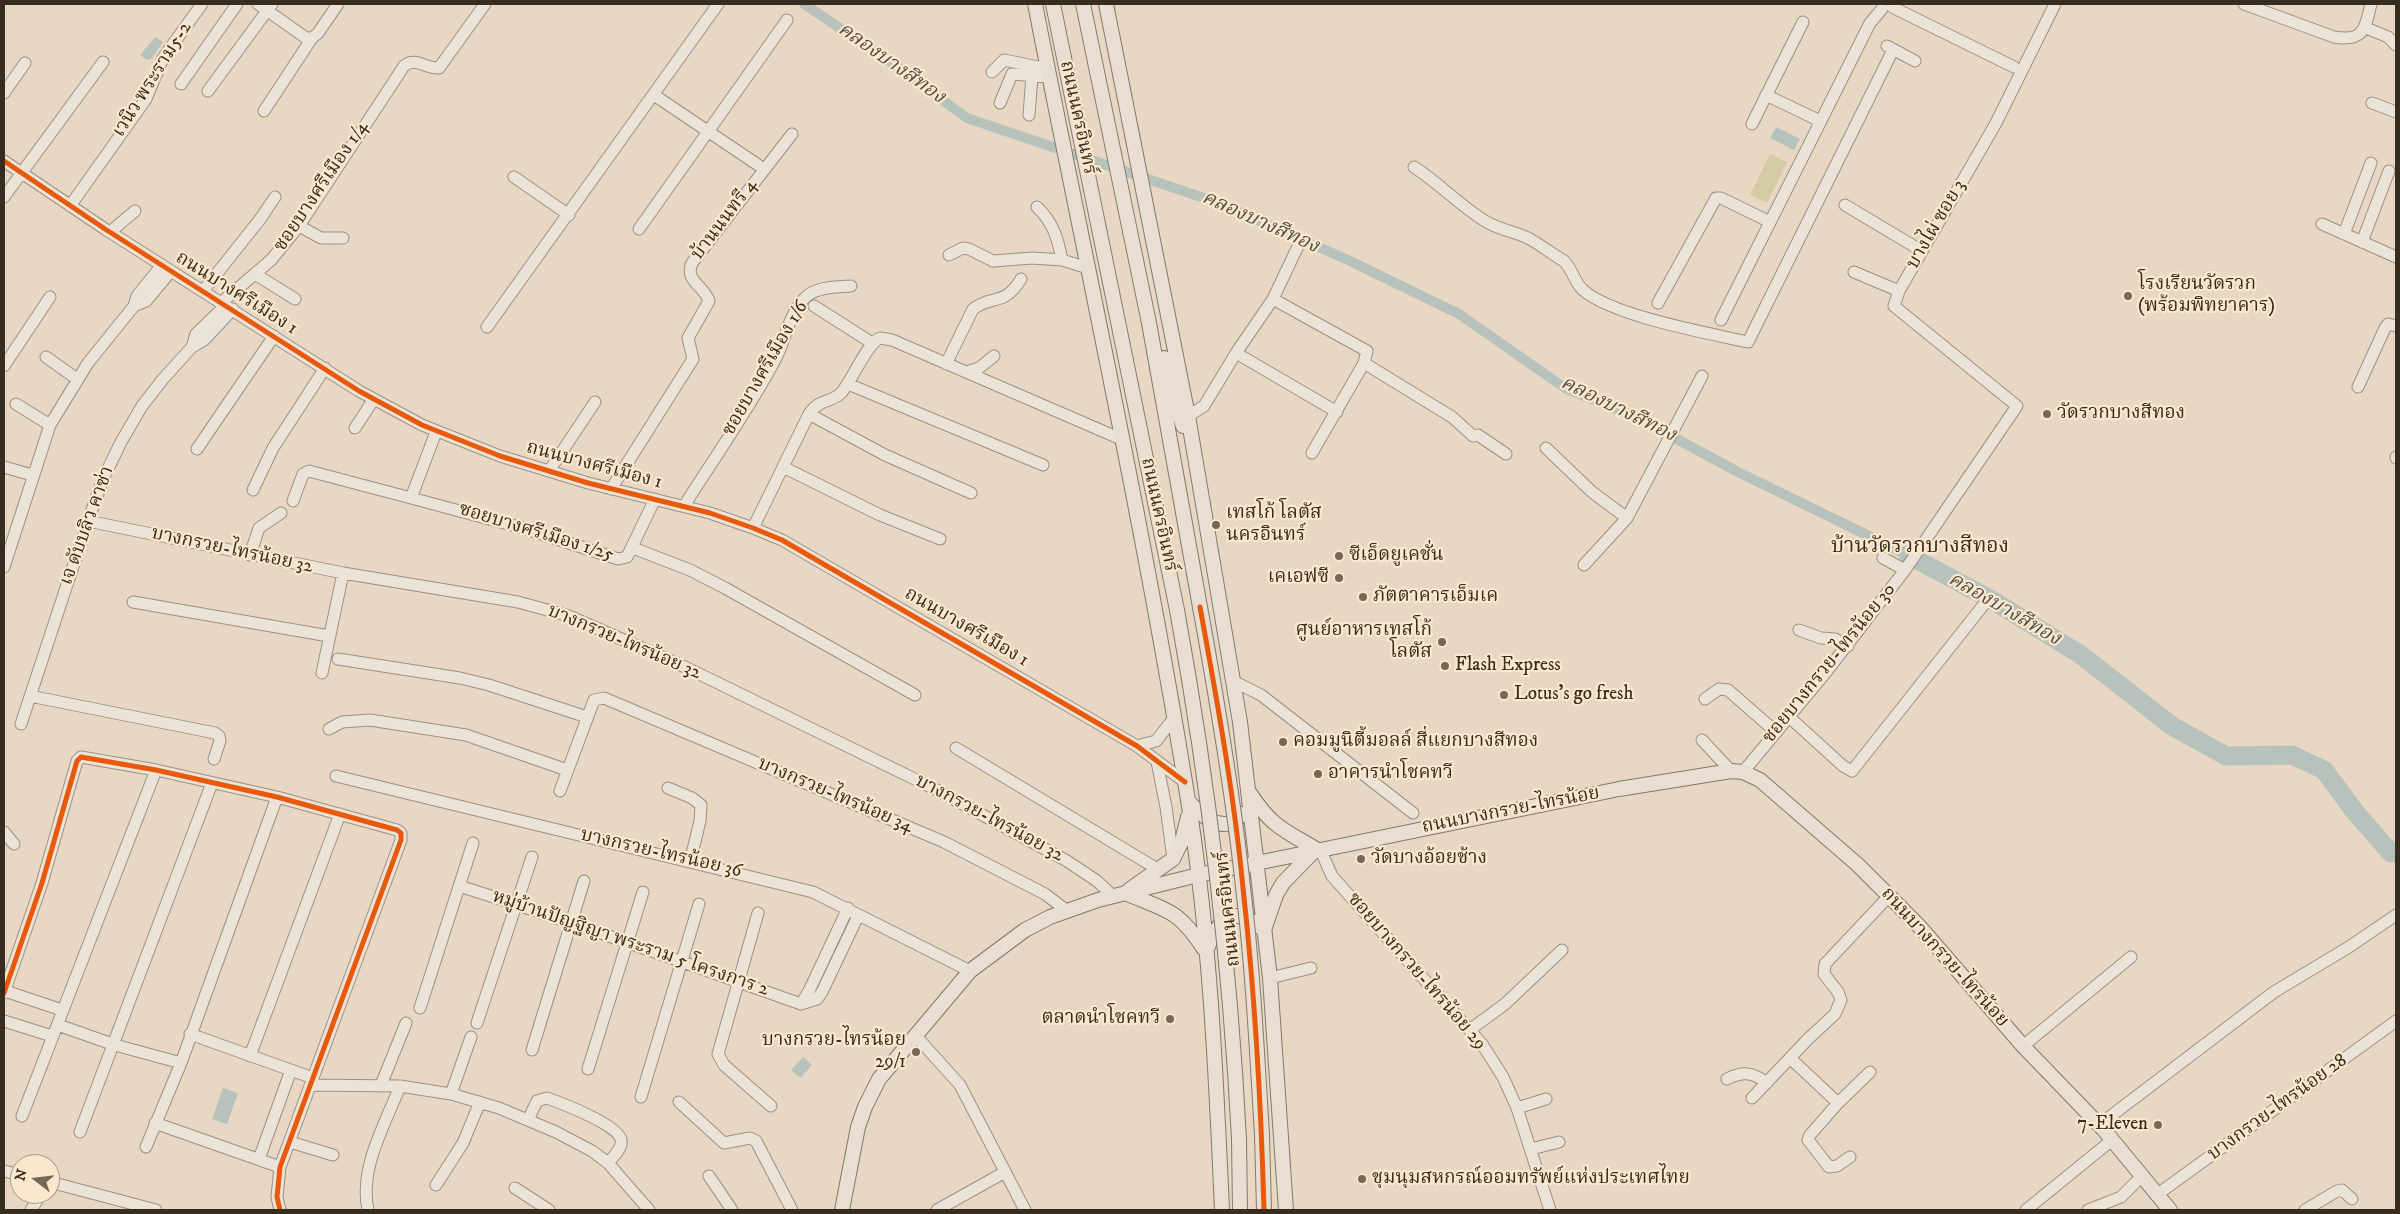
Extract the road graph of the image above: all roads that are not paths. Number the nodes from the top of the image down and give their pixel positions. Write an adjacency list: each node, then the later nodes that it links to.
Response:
1 (202, 4): 51 (street, เวนิว พระราม5-2)
2 (237, 4): 27 (street)
3 (338, 4): 18 (street)
4 (485, 4): 57 (street, ซอยบางศรีเมือง 1/4)
5 (718, 4): 30 (street)
6 (1035, 4): 25 (main road, ถนนนครอินทร์)
7 (1053, 4): 279 (main road, ถนนนครอินทร์, bridge)
8 (1082, 4): 83 (main road, ถนนนครอินทร์)
9 (1106, 4): 106 (main road, ถนนนครอินทร์)
10 (2055, 4): 64 (street, บางไผ่ ซอย 3)
11 (2244, 4): 17 (street)
12 (2371, 4): 17 (street)
13 (266, 6): 18 (street); 28 (street)
14 (1887, 6): 23 (street); 37 (street)
15 (786, 20): 39 (street)
16 (1803, 22): 31 (street)
17 (2366, 28): 19 (street)
18 (312, 38): 34 (street)
19 (2396, 45)
20 (1915, 61): 43 (street)
21 (103, 62): 46 (street)
22 (25, 63): 29 (street)
23 (2014, 67)
24 (992, 72): 25 (street)
25 (1048, 73): 26 (street); 69 (main road, ถนนนครอินทร์)
26 (1032, 76): 32 (street); 36 (street)
27 (181, 84)
28 (208, 92)
29 (4, 93)
30 (654, 95): 39 (street); 54 (street)
31 (1766, 95): 37 (street); 38 (street)
32 (1000, 103)
33 (2372, 103): 35 (street)
34 (264, 111)
35 (2396, 112)
36 (1029, 116)
37 (1820, 121): 55 (street)
38 (1752, 124)
39 (710, 132): 44 (street); 58 (street)
40 (792, 134): 44 (street, บ้านนนทรี 4)
41 (4, 161): 46 (street, ถนนบางศรีเมือง 1)
42 (2371, 163): 60 (street)
43 (1414, 167)
44 (764, 169): 121 (street, บ้านนนทรี 4)
45 (2389, 170): 62 (street)
46 (22, 173): 48 (street); 51 (street, ถนนบางศรีเมือง 1)
47 (514, 177): 54 (street)
48 (4, 197)
49 (274, 197): 74 (street)
50 (1845, 205): 64 (street)
51 (70, 206): 59 (street, ถนนบางศรีเมือง 1)
52 (1037, 207): 67 (street)
53 (135, 211): 59 (street)
54 (569, 215): 85 (street)
55 (1770, 222): 79 (street); 82 (street)
56 (2322, 224): 60 (street)
57 (300, 226): 61 (street); 71 (street, ซอยบางศรีเมือง 1/4)
58 (639, 229)
59 (110, 232): 68 (street, ถนนบางศรีเมือง 1)
60 (2344, 234): 62 (street)
61 (343, 238)
62 (2362, 242): 66 (street)
63 (1299, 244): 78 (street)
64 (1922, 251): 75 (street, บางไผ่ ซอย 3)
65 (949, 255): 67 (street)
66 (2396, 257)
67 (1062, 260): 69 (street)
68 (166, 268): 74 (street, ถนนบางศรีเมือง 1); 97 (street)
69 (1088, 268): 110 (main road, ถนนนครอินทร์)
70 (1854, 272): 75 (street)
71 (255, 274): 77 (street); 80 (street, ซอยบางศรีเมือง 1/4)
72 (1021, 279): 92 (street)
73 (851, 286): 127 (street, ซอยบางศรีเมือง 1/6)
74 (203, 291): 80 (street, ถนนบางศรีเมือง 1)
75 (1899, 291): 103 (street, บางไผ่ ซอย 3)
76 (50, 297): 93 (street)
77 (295, 299)
78 (1273, 299): 88 (street); 91 (street)
79 (1658, 303)
80 (227, 305): 86 (street, ถนนบางศรีเมือง 1); 130 (street, เจ ดับบลิว คาซ่า)
81 (814, 306): 87 (street)
82 (1721, 320)
83 (1149, 323): 115 (main road); 280 (main road, ถนนนครอินทร์, bridge)
84 (2396, 326): 99 (street)
85 (487, 327)
86 (274, 336): 94 (street, ถนนบางศรีเมือง 1); 112 (street)
87 (874, 342): 92 (street); 98 (street)
88 (1236, 353): 104 (street); 106 (street)
89 (994, 356): 95 (street)
90 (46, 357): 97 (street)
91 (1364, 363): 104 (street); 114 (street)
92 (946, 364): 95 (street)
93 (4, 366)
94 (325, 368): 100 (street, ถนนบางศรีเมือง 1); 122 (street)
95 (966, 372): 110 (street)
96 (1702, 376): 129 (street)
97 (78, 379): 107 (street)
98 (848, 384): 105 (street); 116 (street)
99 (2358, 387)
100 (374, 399): 108 (street); 109 (street, ถนนบางศรีเมือง 1)
101 (595, 402): 119 (street)
102 (16, 404): 107 (street)
103 (2017, 406): 138 (street, ซอยบางกรวย-ไทรน้อย 30)
104 (1337, 412): 113 (street)
105 (809, 414): 118 (street); 123 (street)
106 (1188, 416): 115 (main road, ถนนนครอินทร์)
107 (50, 425): 120 (street)
108 (354, 428)
109 (436, 432): 119 (street, ถนนบางศรีเมือง 1); 124 (street)
110 (1121, 439): 153 (main road, ถนนนครอินทร์)
111 (1546, 448): 129 (street)
112 (197, 449)
113 (1312, 452)
114 (1506, 454)
115 (1196, 462): 147 (main road, ถนนนครอินทร์)
116 (1043, 465)
117 (4, 467): 120 (street)
118 (783, 468): 131 (street); 132 (street)
119 (549, 471): 121 (street, ถนนบางศรีเมือง 1)
120 (32, 476): 137 (street)
121 (611, 489): 125 (street, ถนนบางศรีเมือง 1)
122 (253, 490)
123 (971, 493)
124 (411, 498): 126 (street); 133 (street, ซอยบางศรีเมือง 1/25)
125 (655, 499): 127 (street, ถนนบางศรีเมือง 1); 133 (street, ซอยบางศรีเมือง 1/25)
126 (293, 501)
127 (684, 506): 131 (street, ถนนบางศรีเมือง 1)
128 (281, 513): 134 (street)
129 (1627, 518): 136 (street)
130 (88, 521): 134 (street, บางกรวย-ไทรน้อย 32); 149 (street, เจ ดับบลิว คาซ่า)
131 (754, 528): 158 (street, ถนนบางศรีเมือง 1)
132 (940, 539)
133 (633, 548): 148 (street)
134 (250, 555): 139 (street, บางกรวย-ไทรน้อย 32)
135 (1883, 558): 138 (street)
136 (1584, 565)
137 (4, 567)
138 (1906, 568): 144 (street, ซอยบางกรวย-ไทรน้อย 30)
139 (343, 573): 143 (street); 188 (street, บางกรวย-ไทรน้อย 32)
140 (133, 602): 143 (street)
141 (1985, 603): 151 (street)
142 (1799, 630): 144 (street)
143 (329, 636): 146 (street)
144 (1848, 646): 151 (street, ซอยบางกรวย-ไทรน้อย 30)
145 (338, 660): 152 (street)
146 (322, 673)
147 (1233, 681): 169 (main road, ถนนนครอินทร์); 173 (street)
148 (915, 695)
149 (30, 696): 154 (street, เจ ดับบลิว คาซ่า); 160 (street)
150 (1705, 699): 156 (street)
151 (1788, 716): 156 (street, ซอยบางกรวย-ไทรน้อย 30)
152 (587, 717): 163 (street); 193 (street, บางกรวย-ไทรน้อย 34)
153 (1174, 718): 158 (street); 166 (main road, ถนนนครอินทร์)
154 (21, 724)
155 (329, 729): 163 (street)
156 (1776, 732): 164 (street, ซอยบางกรวย-ไทรน้อย 30)
157 (1702, 740): 164 (street)
158 (1137, 746): 161 (street, ถนนบางศรีเมือง 1)
159 (956, 748): 183 (street)
160 (214, 760)
161 (1157, 762): 166 (street, ถนนบางศรีเมือง 1); 180 (street)
162 (156, 770): 167 (street); 208 (street); 211 (street)
163 (567, 770): 170 (street)
164 (1737, 772): 178 (main road, ถนนบางกรวย-ไทรน้อย); 189 (main road, ถนนบางกรวย-ไทรน้อย)
165 (336, 776): 181 (street, บางกรวย-ไทรน้อย 36)
166 (1185, 782): 172 (main road, ถนนนครอินทร์)
167 (212, 783): 171 (street); 222 (street)
168 (668, 788): 181 (street)
169 (1247, 789): 172 (main road); 178 (main road); 182 (main road, ถนนนครอินทร์)
170 (560, 791)
171 (278, 797): 174 (street); 218 (street)
172 (1189, 807): 180 (main road); 184 (main road, ถนนนครอินทร์)
173 (1413, 813)
174 (340, 814): 225 (street); 232 (street)
175 (4, 832): 177 (street)
176 (473, 843): 186 (street)
177 (14, 844)
178 (1318, 849): 182 (main road, ถนนบางกรวย-ไทรน้อย); 198 (main road); 217 (street, ซอยบางกรวย-ไทรน้อย 29)
179 (532, 857): 190 (street)
180 (1173, 859): 183 (main road)
181 (690, 862): 192 (street, บางกรวย-ไทรน้อย 36)
182 (1256, 862): 184 (main road, ถนนบางกรวย-ไทรน้อย); 198 (main road, ถนนนครอินทร์)
183 (1159, 870): 188 (main road)
184 (1198, 875): 188 (main road, ถนนบางกรวย-ไทรน้อย); 201 (main road, ถนนนครอินทร์)
185 (584, 881): 197 (street)
186 (459, 886): 190 (street, หมู่บ้านปัญฐิญา พระราม 5 โครงการ 2); 210 (street)
187 (642, 892): 199 (street)
188 (1119, 895): 193 (main road, ถนนบางกรวย-ไทรน้อย); 201 (main road)
189 (1890, 895): 223 (main road, ถนนบางกรวย-ไทรน้อย); 226 (street)
190 (517, 904): 197 (street, หมู่บ้านปัญฐิญา พระราม 5 โครงการ 2); 215 (street)
191 (699, 904): 203 (street)
192 (848, 908): 196 (street, บางกรวย-ไทรน้อย 36); 209 (street)
193 (1066, 910): 205 (main road, ถนนบางกรวย-ไทรน้อย)
194 (758, 913): 207 (street)
195 (2396, 915): 248 (street)
196 (858, 916): 205 (street, บางกรวย-ไทรน้อย 36); 209 (street)
197 (572, 921): 199 (street, หมู่บ้านปัญฐิญา พระราม 5 โครงการ 2); 224 (street)
198 (1264, 930): 201 (main road); 206 (main road, ถนนนครอินทร์)
199 (627, 941): 203 (street, หมู่บ้านปัญฐิญา พระราม 5 โครงการ 2); 228 (street)
200 (1562, 950): 217 (street)
201 (1206, 952): 278 (main road, ถนนนครอินทร์)
202 (2131, 957): 223 (street)
203 (682, 963): 207 (street, หมู่บ้านปัญฐิญา พระราม 5 โครงการ 2); 237 (street)
204 (1311, 968): 206 (street)
205 (970, 972): 219 (main road, ถนนบางกรวย-ไทรน้อย)
206 (1270, 978): 281 (main road, ถนนนครอินทร์)
207 (738, 982): 209 (street, หมู่บ้านปัญฐิญา พระราม 5 โครงการ 2); 243 (street)
208 (4, 992): 211 (street)
209 (801, 1004)
210 (420, 1008)
211 (62, 1010): 216 (street)
212 (4, 1021): 220 (street)
213 (2396, 1021): 266 (street, บางกรวย-ไทรน้อย 28)
214 (406, 1023): 234 (street)
215 (477, 1023)
216 (58, 1025): 220 (street); 222 (street)
217 (1471, 1029): 244 (street, ซอยบางกรวย-ไทรน้อย 29)
218 (190, 1034): 225 (street); 227 (street)
219 (915, 1034): 260 (street); 275 (main road, ถนนบางกรวย-ไทรน้อย)
220 (52, 1036): 245 (street)
221 (471, 1037): 236 (street)
222 (115, 1045): 227 (street); 249 (street)
223 (2023, 1046): 248 (main road, ถนนบางกรวย-ไทรน้อย)
224 (532, 1050)
225 (250, 1056): 229 (street)
226 (1790, 1058): 233 (street); 242 (street)
227 (181, 1063): 247 (street)
228 (588, 1069)
229 (291, 1070): 232 (street); 257 (street)
230 (1870, 1072): 242 (street)
231 (1727, 1079): 233 (street)
232 (312, 1081): 234 (street); 251 (street)
233 (1767, 1083): 238 (street)
234 (382, 1085): 235 (street)
235 (400, 1086): 236 (street); 268 (street)
236 (452, 1094): 240 (street)
237 (641, 1097)
238 (1752, 1098)
239 (1546, 1099): 244 (street)
240 (480, 1102): 246 (street); 264 (street)
241 (679, 1102): 274 (street)
242 (1838, 1102): 256 (street)
243 (771, 1106)
244 (1518, 1108): 254 (street, ซอยบางกรวย-ไทรน้อย 29)
245 (22, 1116)
246 (528, 1120): 258 (street); 258 (street)
247 (155, 1124): 253 (street); 257 (street)
248 (2098, 1125): 250 (main road, ถนนบางกรวย-ไทรน้อย)
249 (80, 1132)
250 (2112, 1140): 261 (main road, ถนนบางกรวย-ไทรน้อย); 283 (street)
251 (290, 1142): 255 (street); 259 (street)
252 (1559, 1142): 254 (street)
253 (146, 1147)
254 (1531, 1149): 282 (street, ซอยบางกรวย-ไทรน้อย 29)
255 (333, 1155)
256 (1850, 1157)
257 (259, 1159): 259 (street)
258 (608, 1163): 272 (street)
259 (280, 1167): 270 (street)
260 (1006, 1172): 276 (street); 277 (street)
261 (2143, 1175): 266 (main road, ถนนบางกรวย-ไทรน้อย); 284 (street)
262 (709, 1176): 273 (street)
263 (60, 1185): 269 (street)
264 (436, 1185)
265 (515, 1188): 271 (street)
266 (2158, 1194): 285 (main road, ถนนบางกรวย-ไทรน้อย)
267 (2352, 1199): 286 (street)
268 (364, 1209)
269 (156, 1210)
270 (280, 1210)
271 (549, 1210)
272 (650, 1210)
273 (732, 1210)
274 (792, 1210)
275 (842, 1210)
276 (937, 1210)
277 (1025, 1210)
278 (1222, 1210)
279 (1240, 1210)
280 (1264, 1210)
281 (1286, 1210)
282 (1550, 1210)
283 (2026, 1210)
284 (2088, 1210)
285 (2170, 1210)
286 (2305, 1210)

